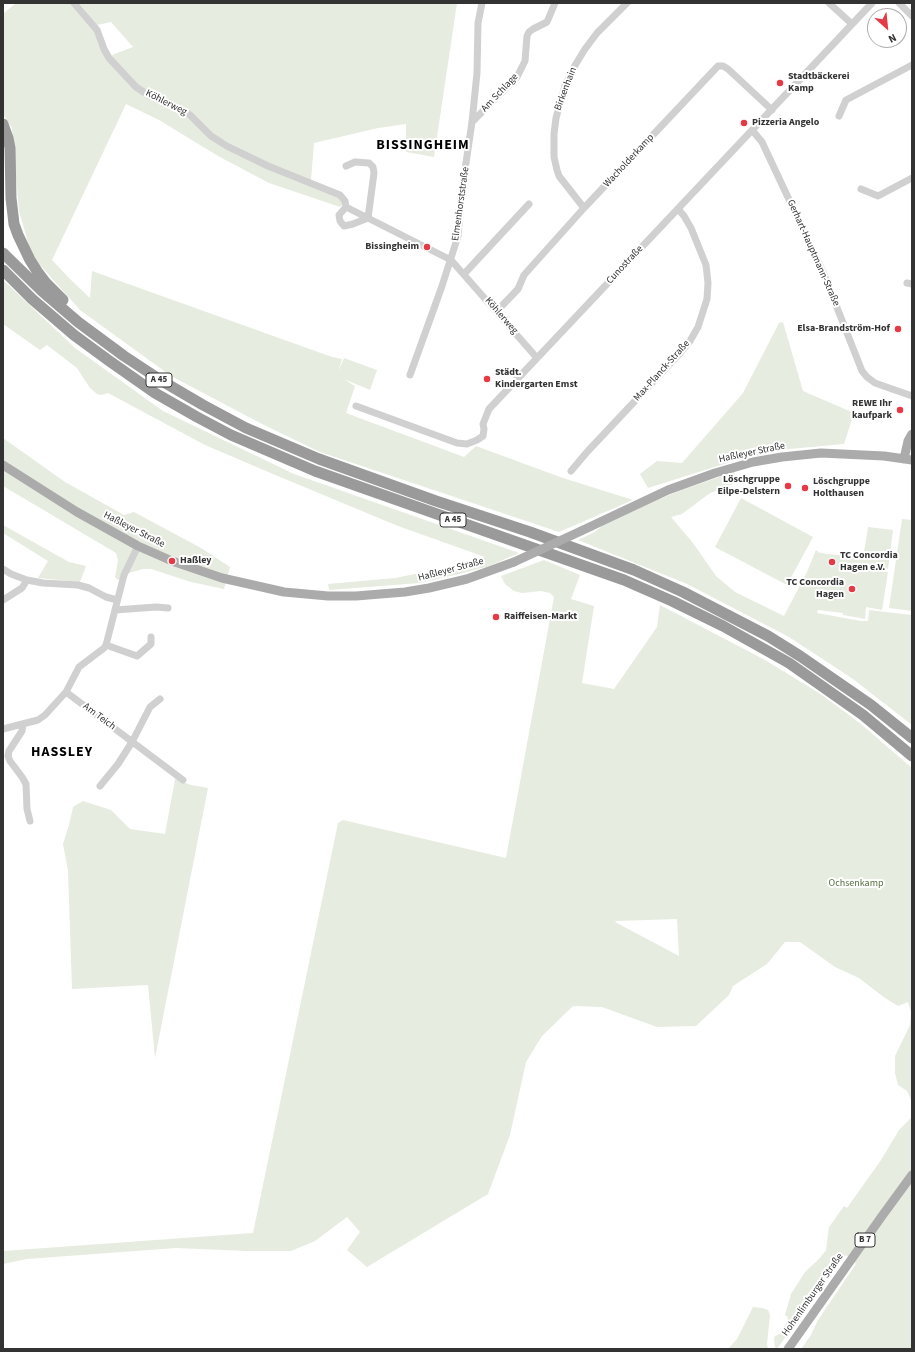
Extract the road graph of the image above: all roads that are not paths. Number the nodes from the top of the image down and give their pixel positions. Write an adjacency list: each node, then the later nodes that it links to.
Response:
1 (74, 3): 20 (street, Köhlerweg)
2 (482, 3): 13 (street, Elmenhorststraße)
3 (555, 3): 13 (street, Am Schlage)
4 (627, 3): 21 (street, Birkenhain)
5 (829, 3): 9 (street)
6 (872, 3): 9 (street, Cunostraße)
7 (899, 3): 8 (street)
8 (912, 16)
9 (852, 24): 11 (street, Cunostraße)
10 (912, 65): 12 (street)
11 (772, 110): 15 (street, Cunostraße); 21 (street, Wacholderkamp)
12 (839, 116)
13 (472, 122): 25 (street, Elmenhorststraße)
14 (3, 124): 29 (highway)
15 (752, 130): 22 (street, Cunostraße); 32 (street, Gerhart-Hauptmann-Straße)
16 (346, 166): 23 (street)
17 (912, 178): 18 (street)
18 (861, 189)
19 (529, 204): 27 (street)
20 (346, 206): 23 (street, Köhlerweg); 23 (street)
21 (584, 208): 28 (street, Wacholderkamp)
22 (678, 209): 30 (street, Cunostraße); 37 (street, Max-Planck-Straße)
23 (368, 218): 25 (street, Köhlerweg)
24 (3, 254): 29 (highway, A 45)
25 (451, 260): 27 (street, Köhlerweg); 31 (street, Elmenhorststraße)
26 (3, 270): 53 (highway, A 45)
27 (464, 274): 28 (street, Köhlerweg)
28 (498, 311): 30 (street, Köhlerweg)
29 (78, 322): 51 (highway, A 45)
30 (537, 358): 33 (street, Cunostraße)
31 (410, 375)
32 (912, 396)
33 (356, 406)
34 (912, 434): 35 (main road)
35 (908, 460): 38 (main road, Haßleyer Straße, bridge)
36 (3, 465): 38 (main road, Haßleyer Straße)
37 (571, 471)
38 (138, 546): 42 (street)
39 (3, 569): 40 (street)
40 (27, 580): 41 (street); 42 (street)
41 (3, 600)
42 (117, 600): 44 (street)
43 (168, 608): 44 (street)
44 (115, 610): 46 (street)
45 (151, 636): 46 (street)
46 (106, 644): 47 (street)
47 (66, 692): 49 (street); 52 (street, Am Teich)
48 (160, 699): 52 (street)
49 (23, 724): 50 (street); 56 (street)
50 (3, 729)
51 (912, 738)
52 (132, 742): 54 (street, Am Teich); 55 (street)
53 (912, 756)
54 (183, 780)
55 (100, 786)
56 (30, 821)
57 (912, 1175): 58 (main road, Hohenlimburger Straße / B 7)
58 (788, 1349)

